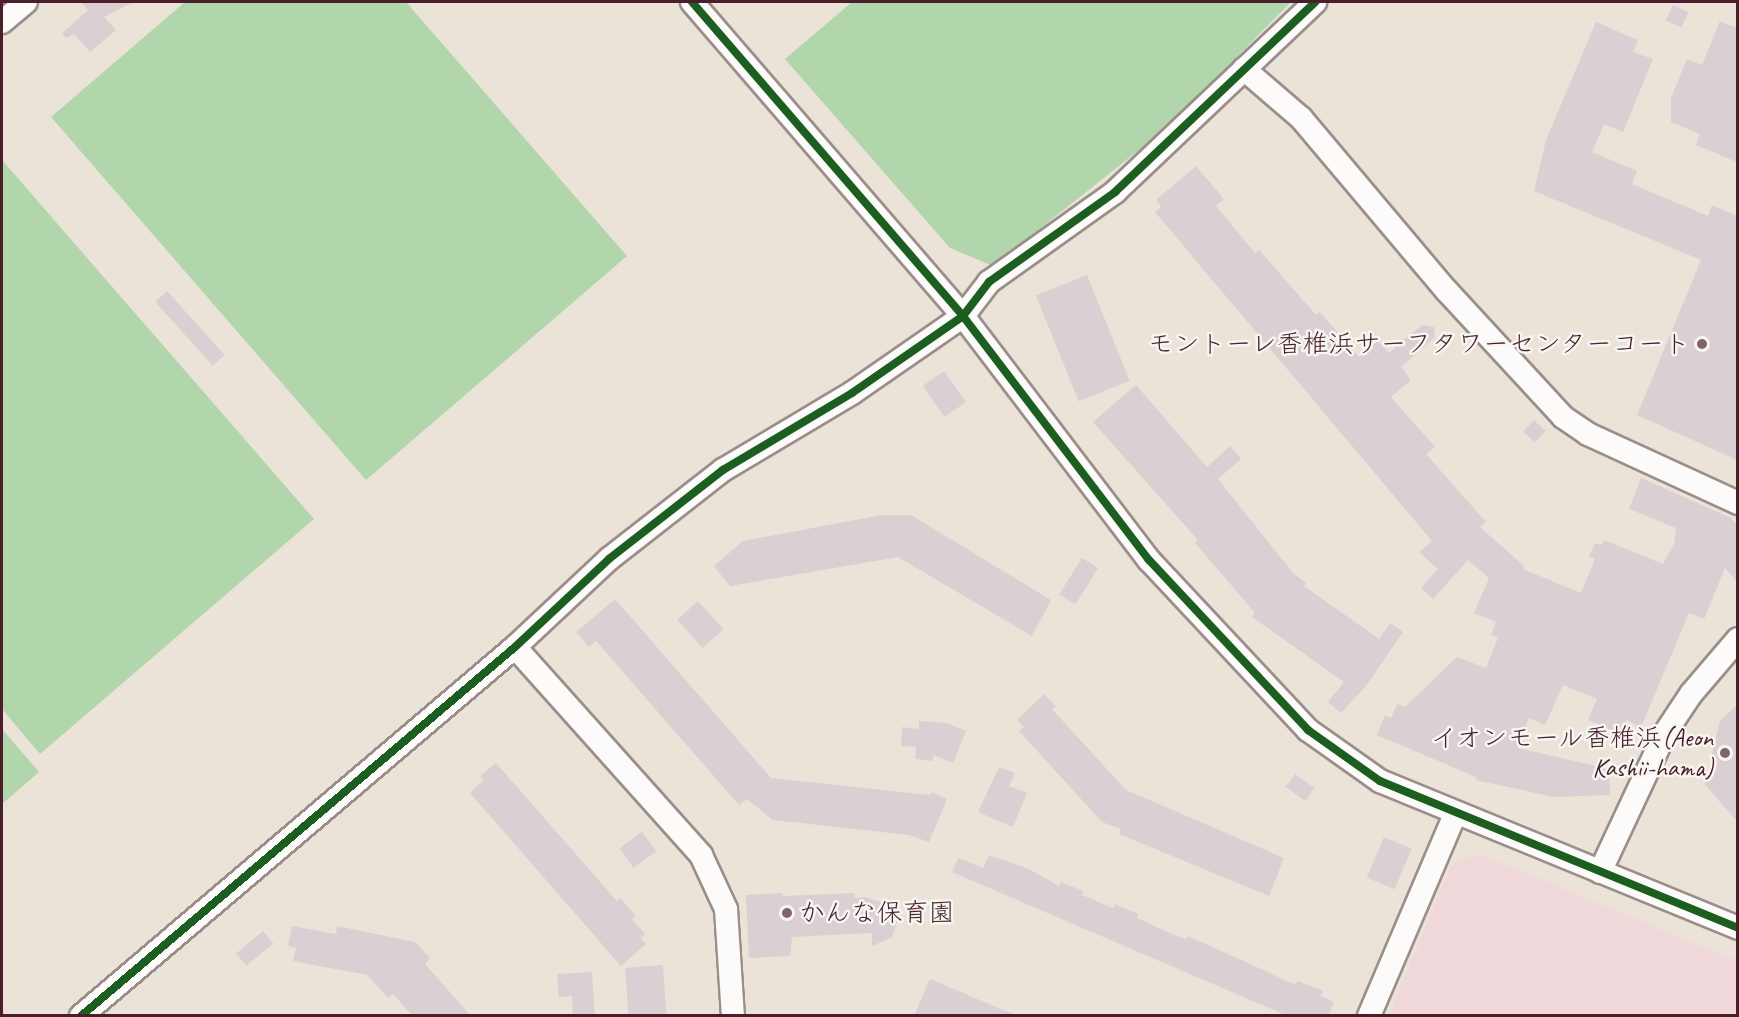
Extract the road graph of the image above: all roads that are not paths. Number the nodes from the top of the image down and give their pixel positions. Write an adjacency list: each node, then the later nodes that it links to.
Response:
1 (692, 2): 6 (street)
2 (1315, 2): 5 (street)
3 (21, 3): 4 (street)
4 (2, 22)
5 (1244, 69): 6 (street); 7 (street)
6 (963, 316): 9 (street); 10 (street)
7 (1737, 503)
8 (1737, 639): 11 (street)
9 (515, 647): 13 (street); 14 (street)
10 (1455, 814): 11 (street); 15 (street)
11 (1600, 872): 12 (street)
12 (1737, 928)
13 (81, 1016)
14 (733, 1016)
15 (1369, 1016)

